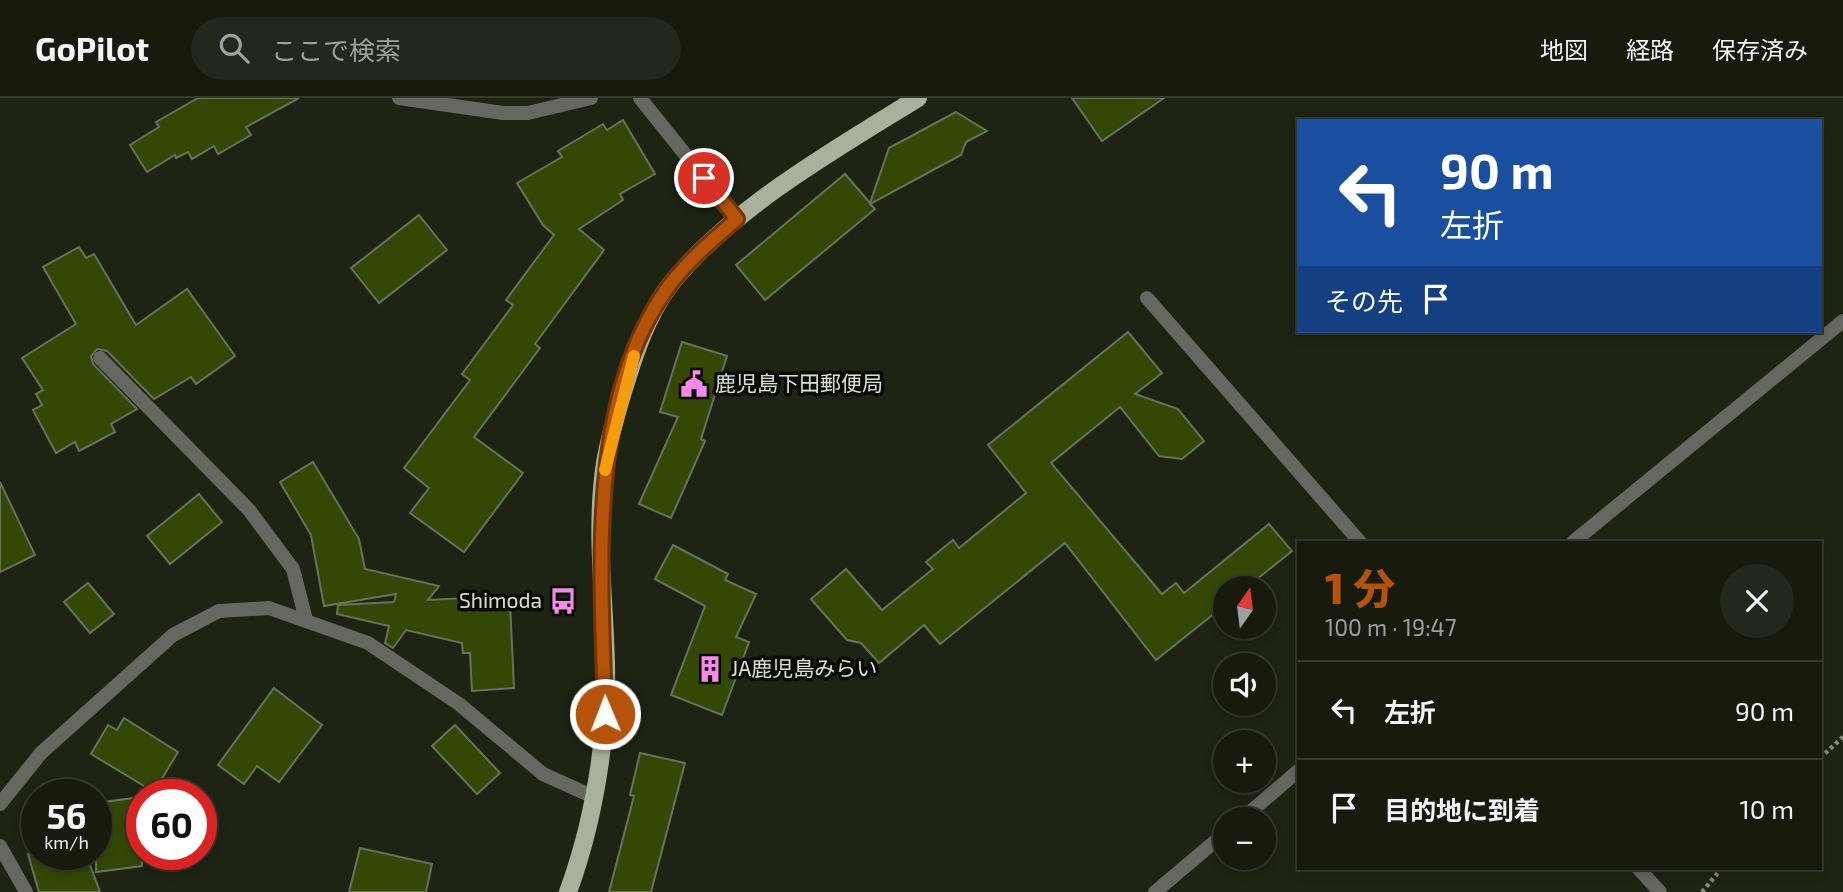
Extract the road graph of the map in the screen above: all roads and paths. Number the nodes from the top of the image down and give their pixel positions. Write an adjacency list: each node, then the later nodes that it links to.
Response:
1 (399, 98): 2 (street)
2 (591, 98)
3 (640, 98): 5 (street)
4 (918, 98): 5 (main road)
5 (737, 219): 15 (main road)
6 (1147, 298): 9 (street)
7 (1843, 321): 10 (street)
8 (100, 358): 11 (street)
9 (1359, 541)
10 (1574, 541)
11 (306, 620): 15 (street); 16 (street)
12 (1843, 737): 13 (path)
13 (1822, 756)
14 (1297, 772): 17 (street)
15 (596, 798): 23 (main road)
16 (0, 804)
17 (1256, 807)
18 (1213, 843): 24 (street)
19 (0, 846): 22 (street)
20 (1640, 870): 25 (street)
21 (1720, 870): 26 (path)
22 (26, 892)
23 (568, 892)
24 (1155, 892)
25 (1660, 892)
26 (1702, 892)

